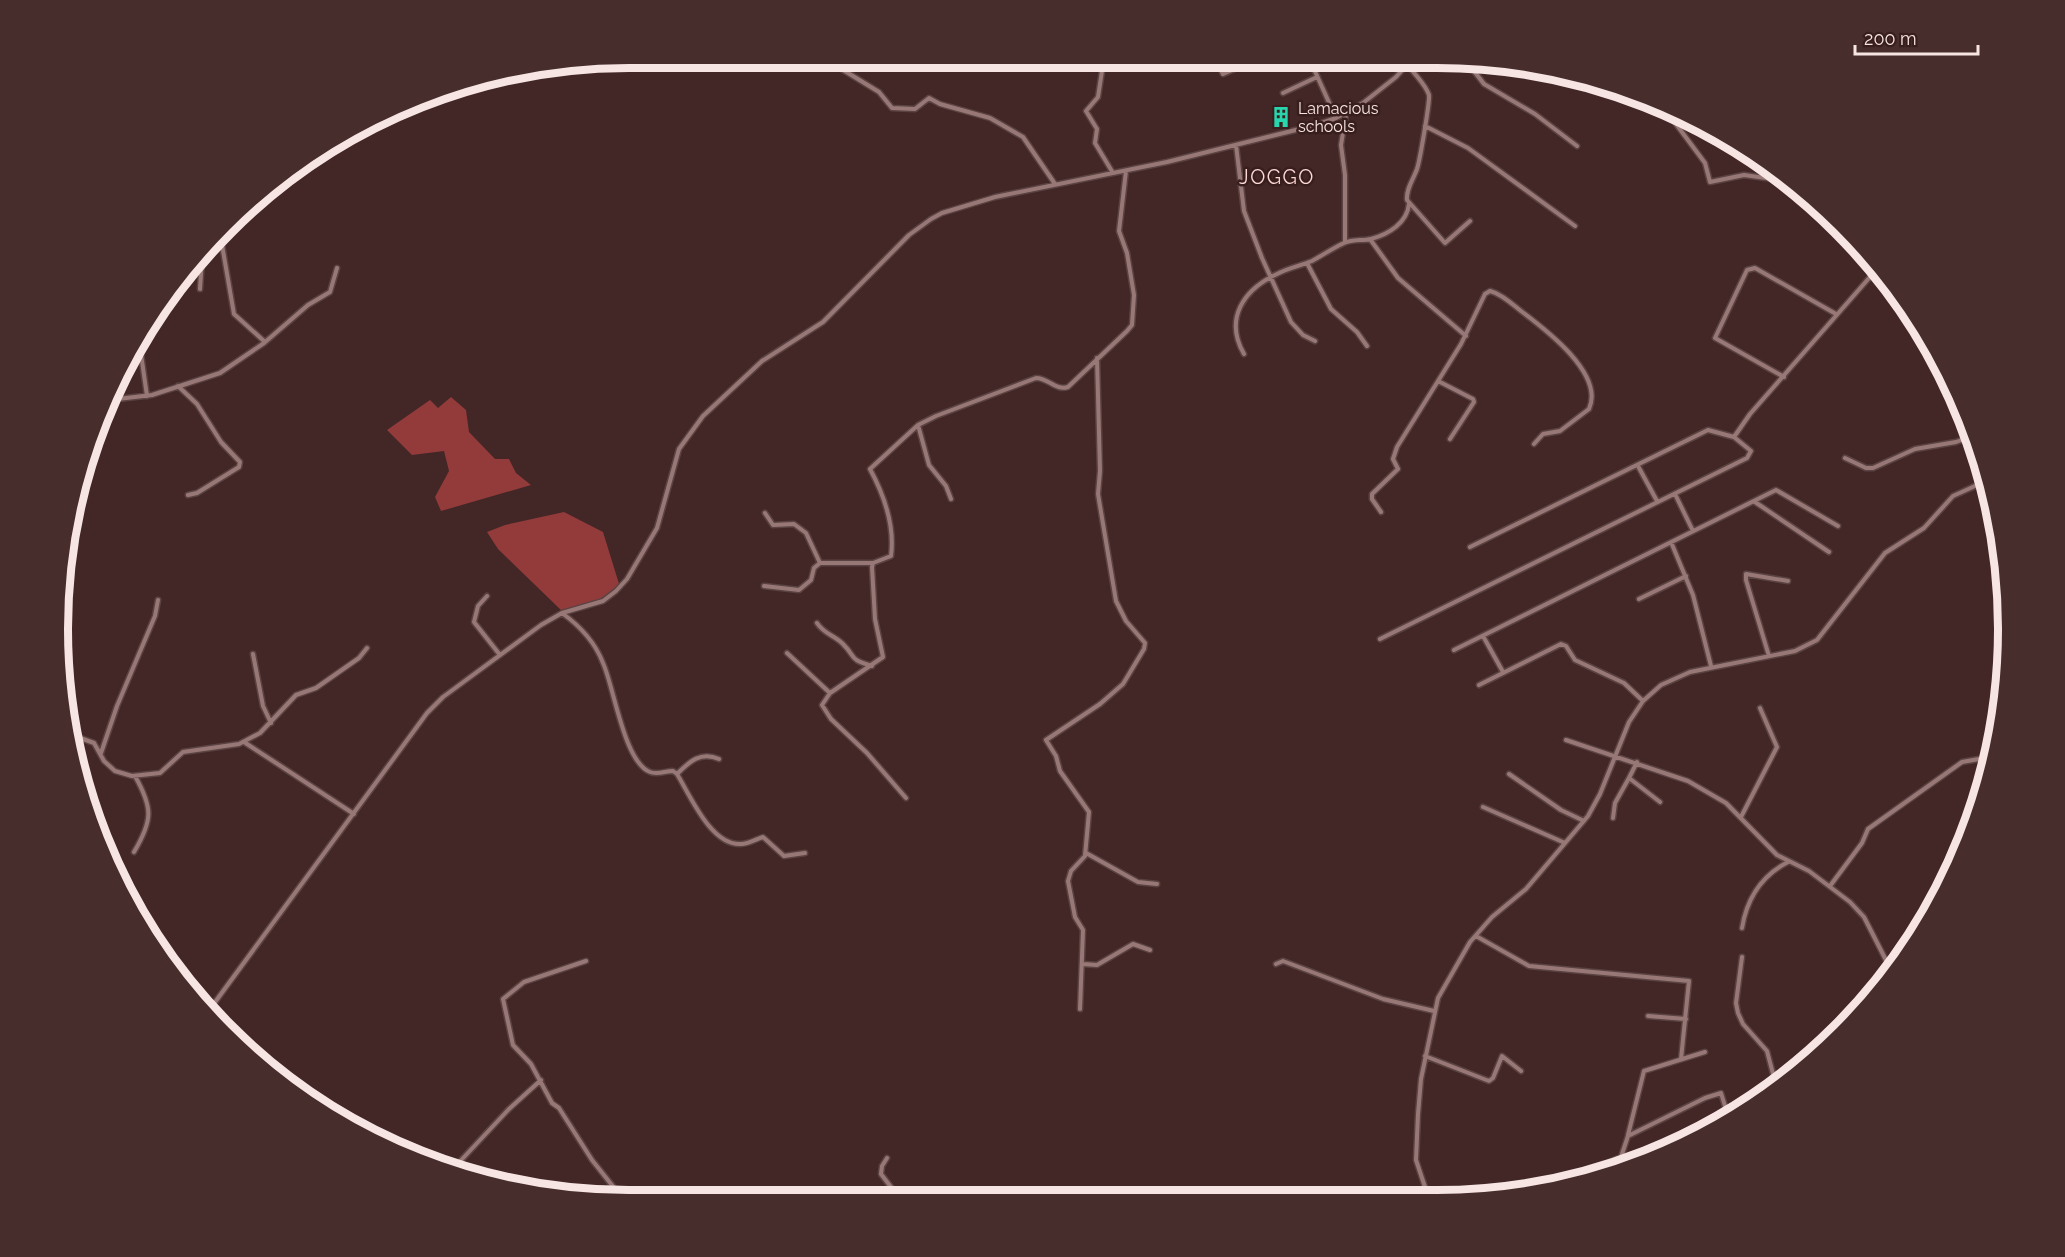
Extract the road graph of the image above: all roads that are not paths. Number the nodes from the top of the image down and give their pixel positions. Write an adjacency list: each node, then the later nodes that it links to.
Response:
1 (840, 68): 20 (street)
2 (1102, 68): 18 (street)
3 (1220, 68): 4 (street)
4 (1237, 68)
5 (1313, 68): 9 (street)
6 (1404, 68): 11 (street)
7 (1411, 68): 14 (street)
8 (1472, 69): 16 (street)
9 (1317, 77): 10 (street); 12 (street)
10 (1283, 93)
11 (1347, 113): 12 (street); 25 (street)
12 (1336, 118): 15 (street)
13 (1672, 119): 19 (street)
14 (1425, 126): 21 (street); 23 (street)
15 (1236, 145): 17 (street); 31 (street)
16 (1577, 146)
17 (1126, 171): 18 (street); 40 (street)
18 (1113, 173): 20 (street)
19 (1771, 178)
20 (1055, 184): 74 (street)
21 (1409, 204): 22 (street); 24 (street)
22 (1470, 221)
23 (1575, 226)
24 (1370, 239): 25 (street); 34 (street)
25 (1345, 242): 27 (street)
26 (222, 243): 36 (street)
27 (1307, 263): 31 (street); 37 (street)
28 (202, 265): 32 (street)
29 (337, 268): 36 (street)
30 (1872, 275): 33 (street)
31 (1270, 277): 35 (street); 39 (street)
32 (200, 289)
33 (1836, 314): 41 (street); 41 (street)
34 (1466, 336): 42 (street); 50 (street)
35 (1315, 341)
36 (266, 342): 43 (street)
37 (1367, 346)
38 (141, 352): 44 (street)
39 (1244, 354)
40 (1097, 358): 46 (street); 114 (street)
41 (1784, 377): 47 (street)
42 (1438, 381): 48 (street); 59 (street)
43 (178, 386): 44 (street); 55 (street)
44 (147, 396): 45 (street)
45 (116, 399)
46 (918, 425): 56 (street); 67 (street)
47 (1734, 437): 52 (street); 54 (street)
48 (1450, 439)
49 (1964, 439): 51 (street)
50 (1534, 444)
51 (1845, 458)
52 (1638, 466): 57 (street); 64 (street)
53 (1978, 484): 83 (street)
54 (1675, 494): 57 (street); 62 (street)
55 (188, 495)
56 (951, 499)
57 (1657, 501): 77 (street)
58 (1755, 502): 61 (street); 62 (street); 65 (street)
59 (1381, 512)
60 (765, 513): 66 (street)
61 (1838, 526)
62 (1694, 531): 63 (street)
63 (1671, 542): 68 (street); 76 (street)
64 (1470, 547)
65 (1829, 552)
66 (820, 563): 67 (street); 70 (street)
67 (873, 563): 84 (street)
68 (1686, 576): 72 (street); 85 (street)
69 (1788, 581): 83 (street)
70 (765, 586)
71 (487, 596): 82 (street)
72 (1639, 599)
73 (158, 600): 95 (street)
74 (562, 613): 82 (street); 100 (street)
75 (817, 622): 84 (street)
76 (1483, 636): 79 (street); 86 (street)
77 (1380, 639)
78 (367, 648): 91 (street)
79 (1454, 650)
80 (787, 653): 88 (street)
81 (253, 654): 91 (street)
82 (500, 655): 107 (street)
83 (1769, 656): 85 (street)
84 (872, 666): 88 (street)
85 (1711, 666): 89 (street)
86 (1503, 672): 87 (street); 89 (street)
87 (1479, 684)
88 (830, 693): 104 (street)
89 (1643, 701): 96 (street)
90 (1760, 708): 108 (street)
91 (271, 723): 94 (street)
92 (78, 737): 95 (street)
93 (1566, 740): 96 (street)
94 (244, 742): 102 (street); 107 (street)
95 (101, 753): 102 (street)
96 (1616, 755): 99 (street); 110 (street)
97 (718, 759): 100 (street)
98 (1981, 761): 117 (street)
99 (1637, 762): 103 (street); 108 (street)
100 (677, 774): 113 (street)
101 (1509, 774): 110 (street)
102 (135, 776): 112 (street)
103 (1629, 778): 105 (street); 109 (street)
104 (906, 798)
105 (1660, 802)
106 (1483, 807): 111 (street)
107 (354, 814): 126 (street)
108 (1741, 817): 115 (street)
109 (1613, 818)
110 (1584, 821): 111 (street)
111 (1565, 843): 119 (street)
112 (134, 852)
113 (805, 853)
114 (1086, 853): 116 (street); 124 (street)
115 (1789, 862): 117 (street); 118 (street)
116 (1157, 884)
117 (1830, 886): 123 (street)
118 (1742, 928)
119 (1476, 936): 128 (street); 130 (street)
120 (1150, 950): 124 (street)
121 (1742, 957): 135 (street)
122 (586, 961): 136 (street)
123 (1887, 963)
124 (1083, 964): 127 (street)
125 (1276, 964): 128 (street)
126 (213, 1005)
127 (1080, 1009)
128 (1434, 1011): 132 (street)
129 (1648, 1016): 130 (street)
130 (1686, 1019): 133 (street)
131 (1704, 1052): 133 (street)
132 (1425, 1056): 134 (street); 144 (street)
133 (1681, 1059): 138 (street)
134 (1521, 1071)
135 (1774, 1077)
136 (541, 1080): 140 (street); 142 (street)
137 (1726, 1109): 138 (street)
138 (1628, 1136): 141 (street)
139 (888, 1158): 143 (street)
140 (458, 1163)
141 (1602, 1164)
142 (615, 1189)
143 (893, 1190)
144 (1426, 1190)

